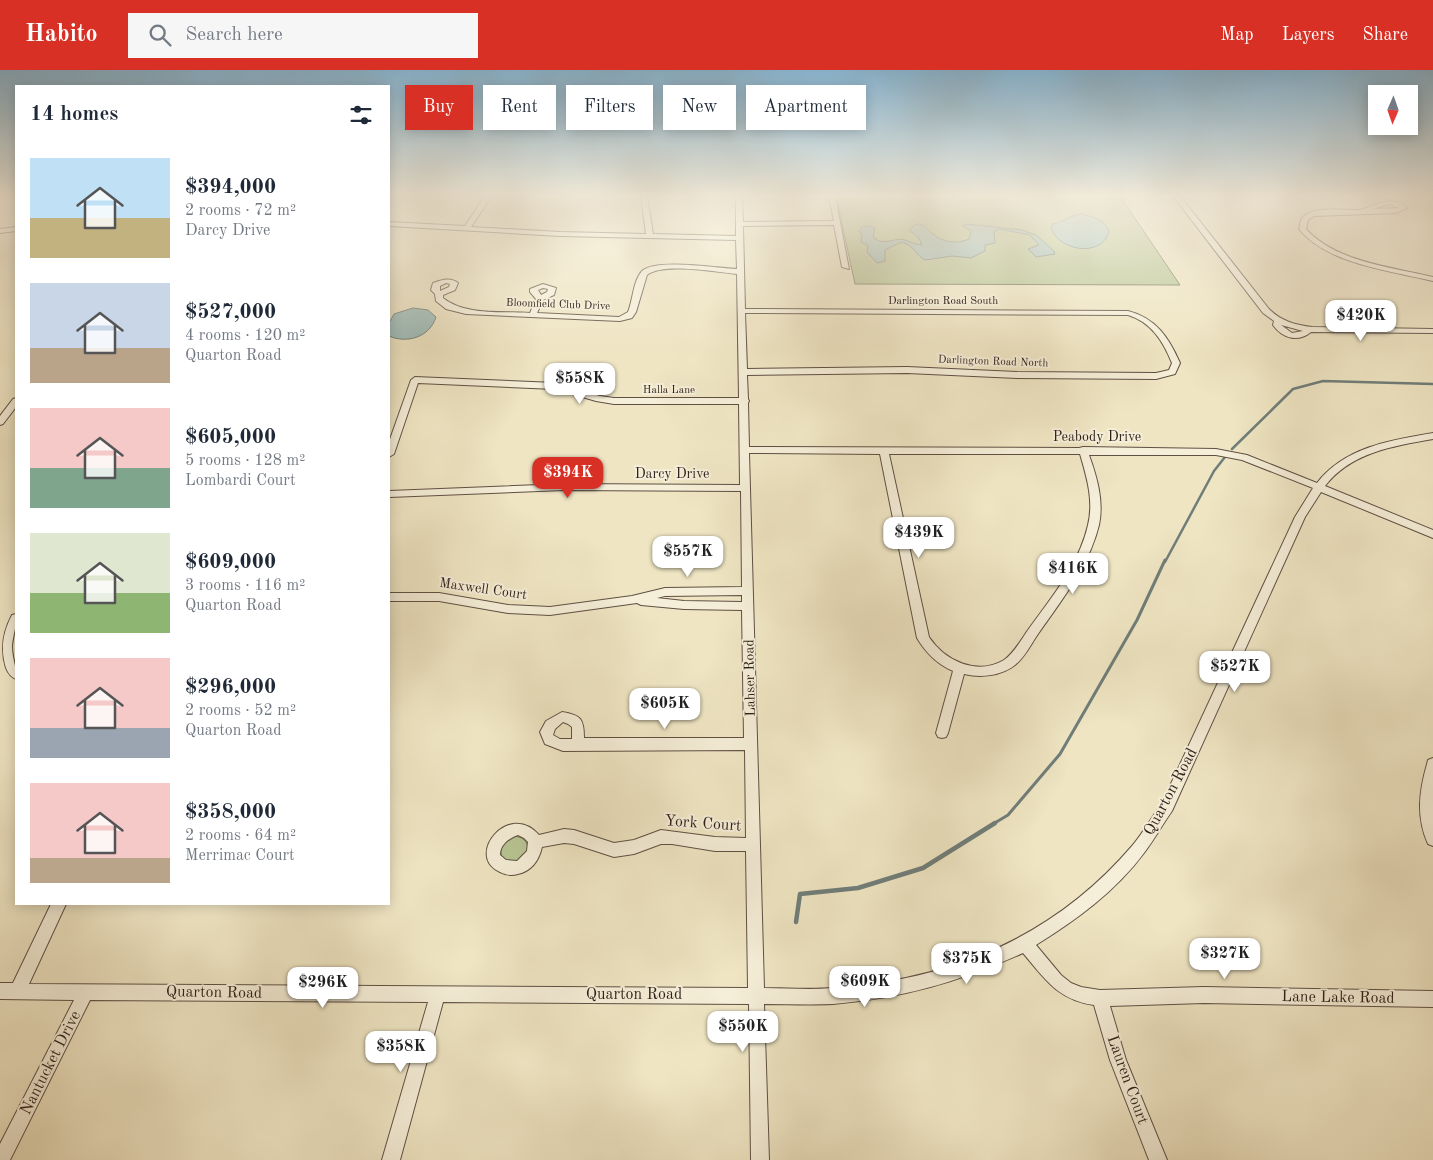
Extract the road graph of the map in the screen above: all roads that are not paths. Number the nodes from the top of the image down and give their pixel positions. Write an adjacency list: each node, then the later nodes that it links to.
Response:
1 (740, 247): 6 (street, Lahser Road)
2 (842, 247): 5 (street)
3 (1216, 247): 13 (street)
4 (1324, 247): 7 (street)
5 (846, 267)
6 (741, 272): 10 (street, Lahser Road); 11 (street, Bloomfield Club Drive)
7 (1433, 279)
8 (439, 294): 11 (street, Bloomfield Club Drive)
9 (540, 300): 11 (street)
10 (742, 311): 12 (street, Darlington Road South); 16 (street, Lahser Road)
11 (532, 316)
12 (1142, 317): 16 (street, Darlington Road North)
13 (1278, 320): 14 (street); 14 (street)
14 (1309, 329): 15 (street)
15 (1433, 331)
16 (744, 372): 17 (street, Lahser Road)
17 (744, 401): 21 (street, Lahser Road); 24 (street, Halla Lane)
18 (15, 403): 19 (street)
19 (0, 422)
20 (1433, 436): 25 (street, Quarton Road)
21 (746, 450): 22 (street, Peabody Drive); 26 (street, Lahser Road)
22 (884, 450): 23 (street, Peabody Drive); 34 (street)
23 (1083, 450): 25 (street, Peabody Drive); 34 (street)
24 (390, 451)
25 (1318, 486): 28 (street, Peabody Drive); 44 (street, Quarton Road)
26 (746, 488): 27 (street, Darcy Drive); 29 (street, Lahser Road)
27 (390, 494)
28 (1433, 534)
29 (748, 591): 31 (street, Maxwell Court); 32 (street, Lahser Road)
30 (390, 597): 31 (street, Maxwell Court)
31 (632, 600): 32 (street, Maxwell Court)
32 (748, 606): 38 (street, Lahser Road)
33 (15, 620): 35 (street)
34 (960, 668): 36 (street)
35 (15, 672)
36 (942, 732)
37 (578, 744): 38 (street)
38 (751, 744): 42 (street, Lahser Road)
39 (1433, 764): 40 (street)
40 (1433, 839)
41 (535, 842): 42 (street, York Court)
42 (753, 845): 49 (street, Lahser Road)
43 (59, 905): 46 (street)
44 (1026, 944): 49 (street, Quarton Road); 50 (street, Lane Lake Road)
45 (0, 990): 46 (street, Quarton Road)
46 (17, 991): 47 (street, Quarton Road)
47 (86, 992): 48 (street, Quarton Road); 52 (street, Nantucket Drive)
48 (438, 994): 49 (street, Quarton Road); 53 (street)
49 (757, 996): 54 (street, Lahser Road)
50 (1100, 998): 51 (street, Lane Lake Road); 55 (street, Lauren Court)
51 (1433, 999)
52 (1, 1160)
53 (391, 1160)
54 (760, 1160)
55 (1158, 1160)

